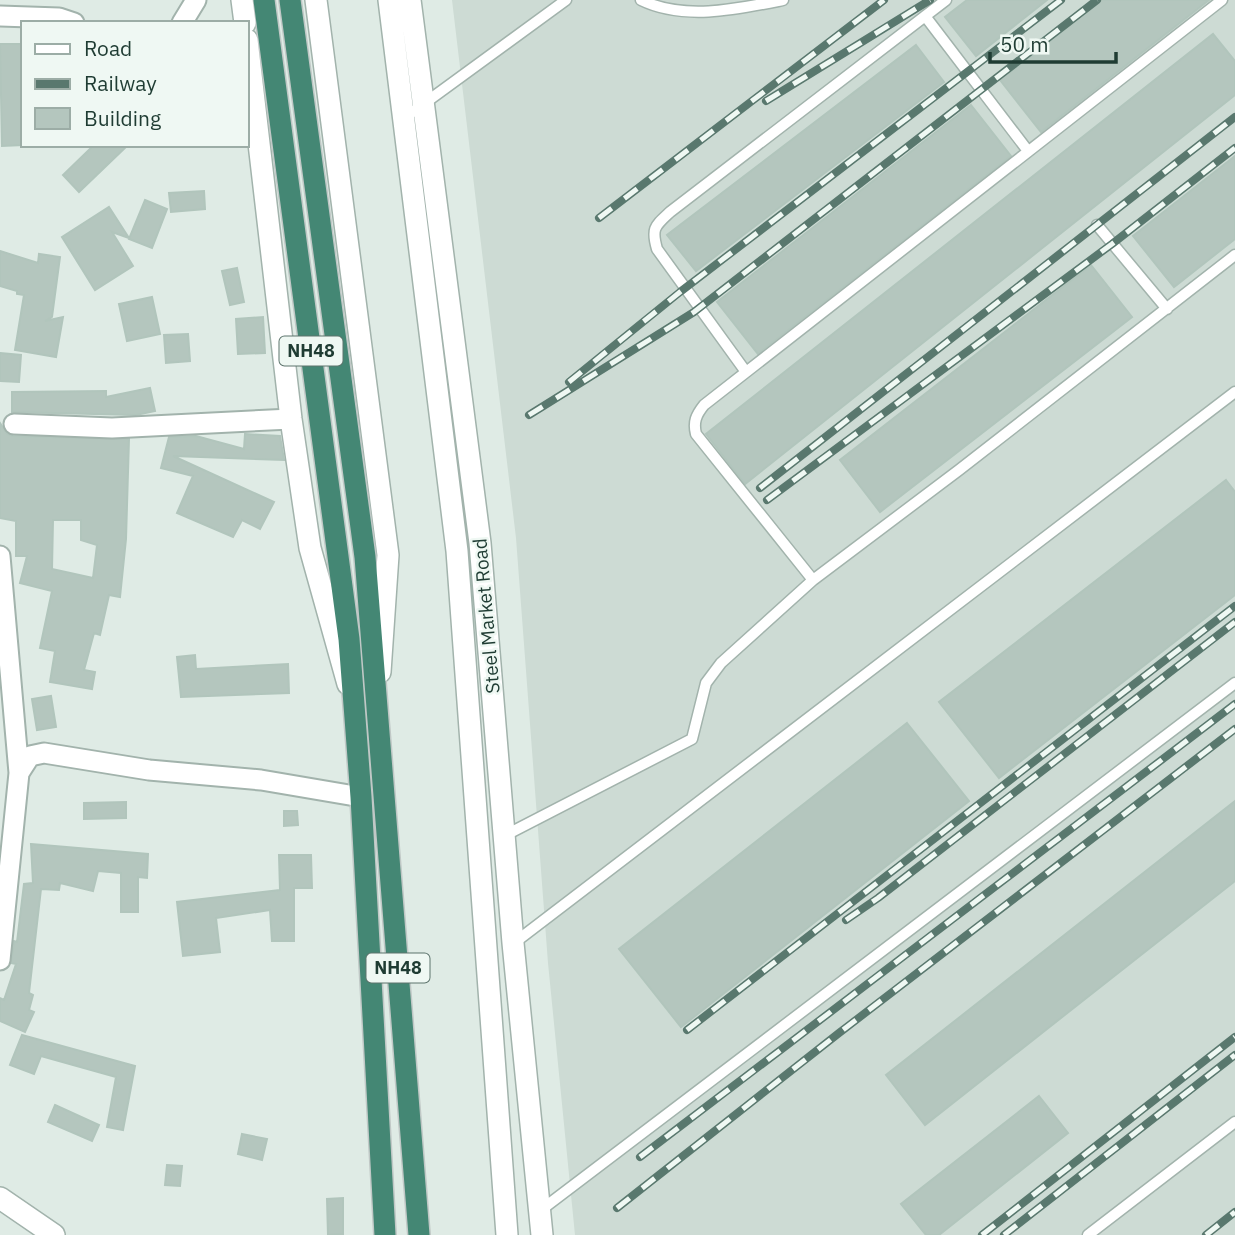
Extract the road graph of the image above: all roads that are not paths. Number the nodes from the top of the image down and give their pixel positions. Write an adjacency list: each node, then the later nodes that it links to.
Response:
1 (195, 0): 16 (street)
2 (242, 0): 17 (street)
3 (264, 0): 33 (highway, NH48)
4 (290, 0): 32 (highway, NH48)
5 (316, 0): 32 (street)
6 (389, 0): 20 (street, Steel Market Road)
7 (410, 0): 19 (street, Steel Market Road)
8 (566, 0): 19 (lane)
9 (641, 0): 10 (lane)
10 (783, 0)
11 (946, 0): 14 (lane)
12 (1222, 0): 21 (lane)
13 (0, 16): 15 (street)
14 (925, 16): 21 (lane); 25 (lane)
15 (68, 21)
16 (183, 21)
17 (245, 21)
18 (248, 49): 27 (street)
19 (423, 106): 20 (lane); 36 (street, Steel Market Road)
20 (403, 119): 45 (street, Steel Market Road)
21 (1028, 151): 25 (lane)
22 (1097, 225): 24 (lane)
23 (1235, 255): 24 (lane)
24 (1167, 309): 30 (lane)
25 (746, 372): 30 (lane)
26 (1235, 393): 37 (lane)
27 (291, 419): 28 (street); 33 (street)
28 (14, 424)
29 (0, 556): 34 (street)
30 (813, 580): 36 (lane)
31 (1235, 683): 41 (lane)
32 (377, 702): 44 (highway, NH48)
33 (354, 703): 35 (highway, NH48)
34 (19, 774): 35 (street); 38 (street)
35 (361, 797): 43 (highway, NH48)
36 (504, 836): 37 (street, Steel Market Road)
37 (513, 943): 41 (street, Steel Market Road)
38 (0, 960)
39 (1235, 1122): 47 (lane)
40 (0, 1198): 42 (street)
41 (539, 1211): 46 (street, Steel Market Road)
42 (54, 1235)
43 (385, 1235)
44 (419, 1235)
45 (507, 1235)
46 (542, 1235)
47 (1088, 1235)

